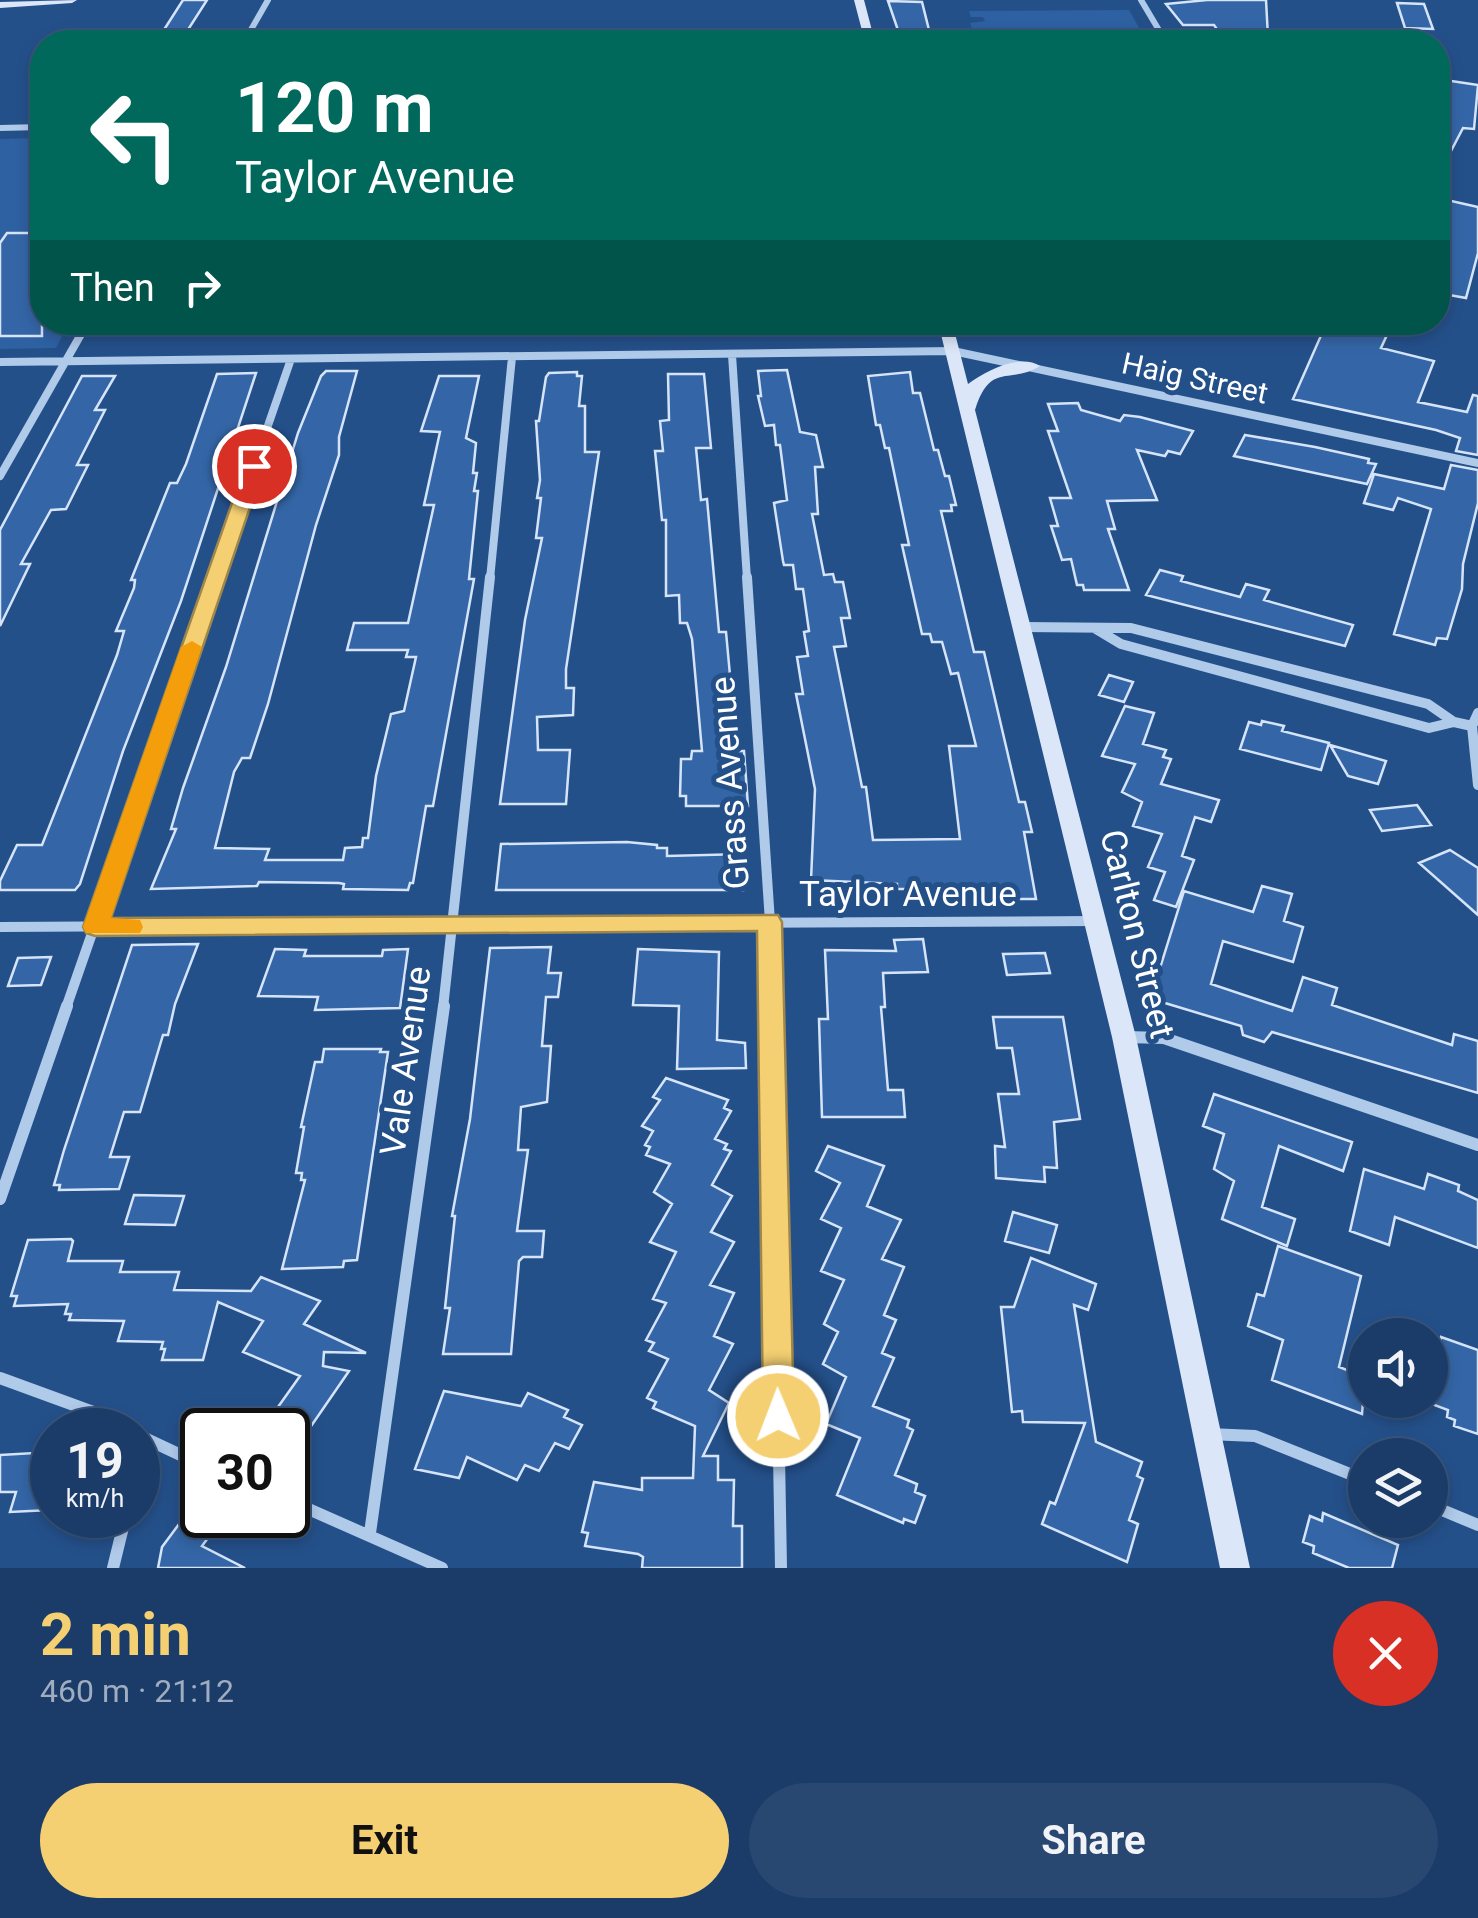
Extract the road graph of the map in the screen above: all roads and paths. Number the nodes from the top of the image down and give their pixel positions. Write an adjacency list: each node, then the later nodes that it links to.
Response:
1 (72, 0): 5 (main road)
2 (268, 0): 6 (street)
3 (858, 0): 7 (main road)
4 (1141, 0): 8 (street)
5 (0, 5)
6 (251, 30)
7 (867, 30)
8 (1159, 30)
9 (0, 128): 10 (street)
10 (30, 128)
11 (81, 335): 18 (street)
12 (949, 335): 13 (main road, Carlton Street)
13 (953, 351): 14 (street, Haig Street); 19 (street, Haig Street); 20 (main road, Carlton Street)
14 (732, 355): 15 (street, Haig Street); 30 (street, Grass Avenue)
15 (512, 357): 16 (street, Haig Street); 31 (street, Vale Avenue)
16 (292, 359): 18 (street, Haig Street); 33 (street)
17 (0, 362): 18 (street, Haig Street)
18 (66, 362): 22 (street)
19 (1033, 366): 20 (main road); 21 (street, Haig Street)
20 (968, 410): 23 (main road, Carlton Street)
21 (1478, 463)
22 (0, 476)
23 (1023, 626): 24 (street); 29 (main road, Carlton Street)
24 (1096, 629): 26 (street); 26 (street)
25 (1478, 712): 27 (street)
26 (1454, 722): 27 (street)
27 (1472, 726): 28 (street)
28 (1478, 786)
29 (1096, 921): 30 (street, Taylor Avenue); 34 (main road, Carlton Street)
30 (770, 922): 31 (street, Taylor Avenue); 48 (street, Grass Avenue)
31 (456, 924): 33 (street, Taylor Avenue); 44 (street, Vale Avenue)
32 (0, 927): 33 (street, Taylor Avenue)
33 (95, 927): 36 (street)
34 (1124, 1037): 35 (street); 39 (main road, Carlton Street)
35 (1478, 1145)
36 (0, 1199)
37 (0, 1378): 38 (street)
38 (82, 1408)
39 (1207, 1434): 40 (street); 49 (main road, Carlton Street)
40 (1348, 1473)
41 (310, 1509): 44 (street)
42 (1448, 1513): 43 (street)
43 (1478, 1524)
44 (370, 1534): 47 (street)
45 (120, 1538): 46 (street)
46 (113, 1568)
47 (442, 1568)
48 (781, 1568)
49 (1235, 1568)

